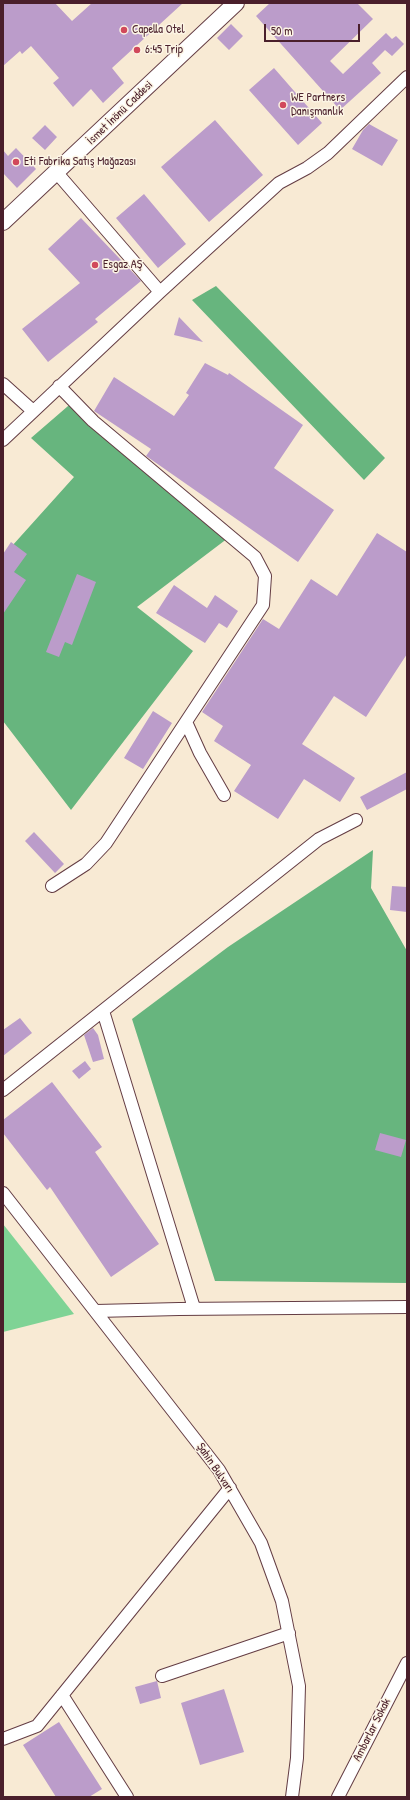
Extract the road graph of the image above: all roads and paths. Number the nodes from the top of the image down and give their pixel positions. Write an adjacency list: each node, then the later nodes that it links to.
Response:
1 (236, 3): 3 (main road, İsmet İnönü Caddesi)
2 (407, 78): 5 (street)
3 (57, 173): 4 (main road, İsmet İnönü Caddesi); 5 (street)
4 (3, 222)
5 (160, 292): 7 (street)
6 (3, 384): 8 (street)
7 (59, 386): 8 (street); 10 (street)
8 (33, 411): 9 (street)
9 (3, 440)
10 (186, 722): 11 (street); 13 (street)
11 (224, 795)
12 (356, 820): 14 (street)
13 (52, 886)
14 (103, 1010): 15 (street); 18 (street)
15 (3, 1090)
16 (3, 1193): 19 (street, Şahin Bulvarı)
17 (407, 1307): 18 (street)
18 (194, 1308): 19 (street)
19 (96, 1311): 20 (street, Şahin Bulvarı)
20 (230, 1488): 21 (street, Şahin Bulvarı); 24 (street)
21 (289, 1633): 23 (street); 27 (street, Şahin Bulvarı)
22 (407, 1663): 28 (street, Ambarlar Sokak)
23 (162, 1676)
24 (62, 1695): 25 (street); 26 (street)
25 (3, 1739)
26 (127, 1797)
27 (292, 1797)
28 (338, 1797)

